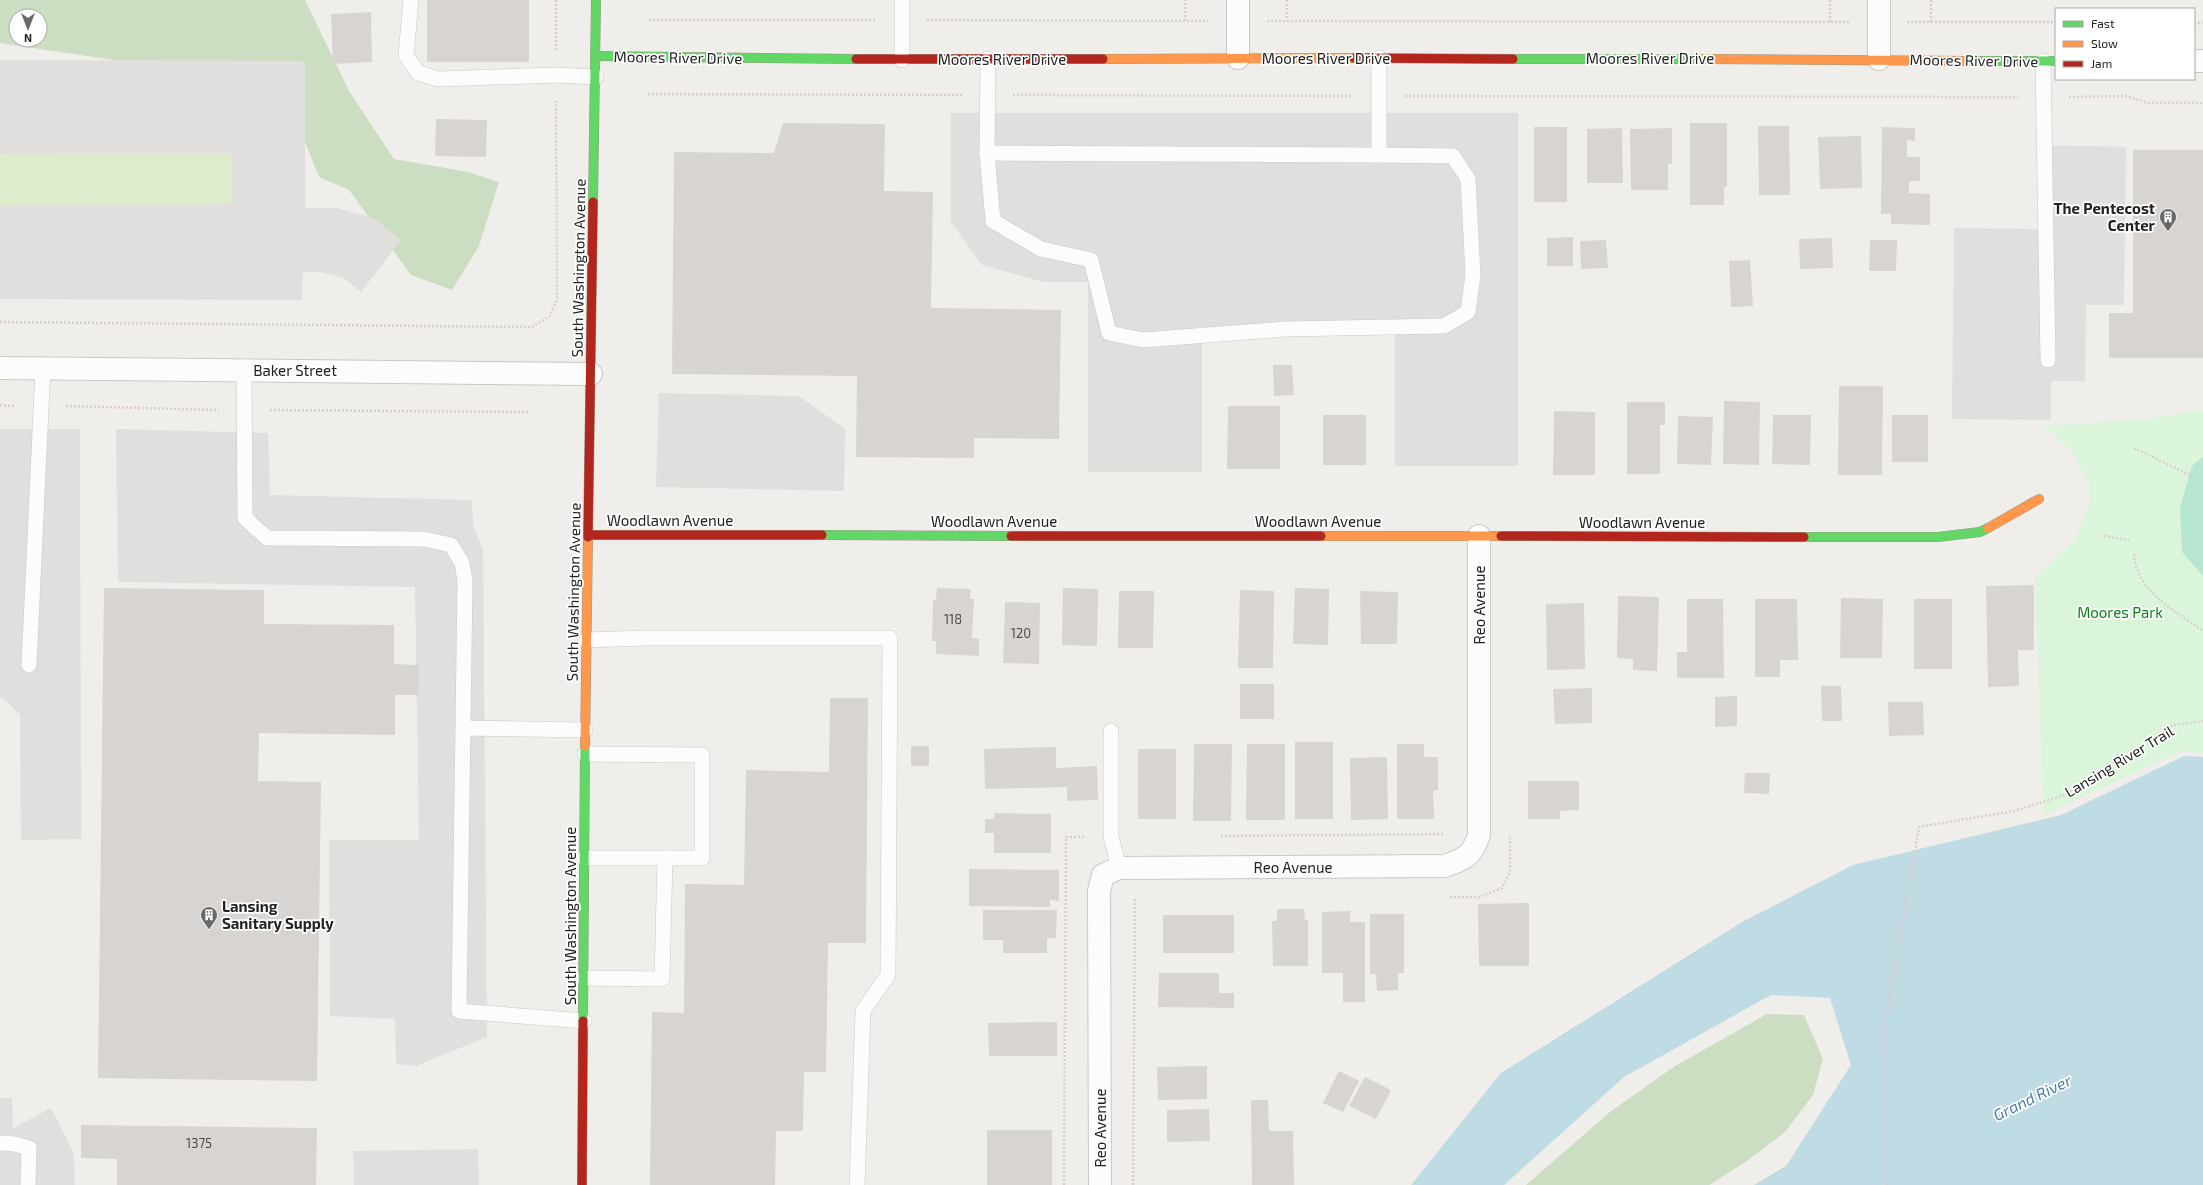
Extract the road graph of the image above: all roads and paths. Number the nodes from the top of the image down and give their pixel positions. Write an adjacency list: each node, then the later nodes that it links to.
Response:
1 (411, 0): 26 (lane)
2 (556, 0): 26 (path)
3 (596, 0): 19 (street, South Washington Avenue)
4 (902, 0): 12 (lane)
5 (1185, 0): 13 (path)
6 (1287, 0): 14 (path)
7 (1830, 0): 15 (path)
8 (1879, 0): 16 (street)
9 (1931, 0): 17 (path)
10 (1238, 10): 13 (path); 14 (path); 20 (street)
11 (649, 20): 12 (path)
12 (902, 20): 13 (path); 24 (lane)
13 (1185, 21)
14 (1287, 21): 15 (path)
15 (1830, 22): 16 (path)
16 (1879, 22): 17 (path); 23 (street)
17 (1931, 22): 18 (path)
18 (2055, 22)
19 (596, 56): 24 (street, Moores River Drive); 27 (street, South Washington Avenue)
20 (1238, 58): 21 (street, Moores River Drive); 22 (street, Moores River Drive)
21 (1379, 58): 23 (street, Moores River Drive); 30 (lane)
22 (988, 59): 24 (street, Moores River Drive); 29 (lane)
23 (1879, 59): 25 (street, Moores River Drive)
24 (902, 60)
25 (2049, 61): 31 (lane)
26 (556, 76): 27 (lane); 35 (path)
27 (596, 77): 40 (street, South Washington Avenue)
28 (648, 94): 29 (path)
29 (988, 95): 30 (path); 33 (lane)
30 (1379, 96): 31 (path); 34 (lane)
31 (2043, 97): 32 (path); 36 (lane)
32 (2203, 103)
33 (988, 153): 34 (lane); 34 (lane)
34 (1379, 155)
35 (0, 322)
36 (2048, 360)
37 (0, 368): 38 (street, Baker Street)
38 (44, 368): 39 (street, Baker Street); 51 (lane)
39 (244, 370): 40 (street, Baker Street); 53 (lane)
40 (591, 374): 44 (street, South Washington Avenue)
41 (2134, 448): 42 (path)
42 (2190, 475)
43 (2039, 499): 45 (street, Woodlawn Avenue)
44 (589, 535): 45 (street, Woodlawn Avenue); 50 (street, South Washington Avenue)
45 (1479, 536): 59 (street, Reo Avenue)
46 (2104, 536): 47 (path)
47 (2129, 540)
48 (2134, 554): 49 (path)
49 (2203, 631)
50 (586, 640): 54 (street, South Washington Avenue); 65 (lane)
51 (29, 665)
52 (2203, 722): 67 (path, Lansing River Trail)
53 (463, 728): 54 (lane); 61 (lane)
54 (585, 730): 56 (street, South Washington Avenue)
55 (1111, 731): 59 (lane)
56 (585, 754): 57 (street, South Washington Avenue); 58 (lane)
57 (584, 858): 58 (lane); 60 (street, South Washington Avenue)
58 (665, 858): 60 (lane)
59 (1119, 868): 66 (street, Reo Avenue)
60 (584, 978): 61 (street, South Washington Avenue)
61 (584, 1021): 64 (street, South Washington Avenue)
62 (0, 1144): 63 (lane)
63 (28, 1185)
64 (582, 1185)
65 (857, 1185)
66 (1100, 1185)
67 (1887, 1185)

